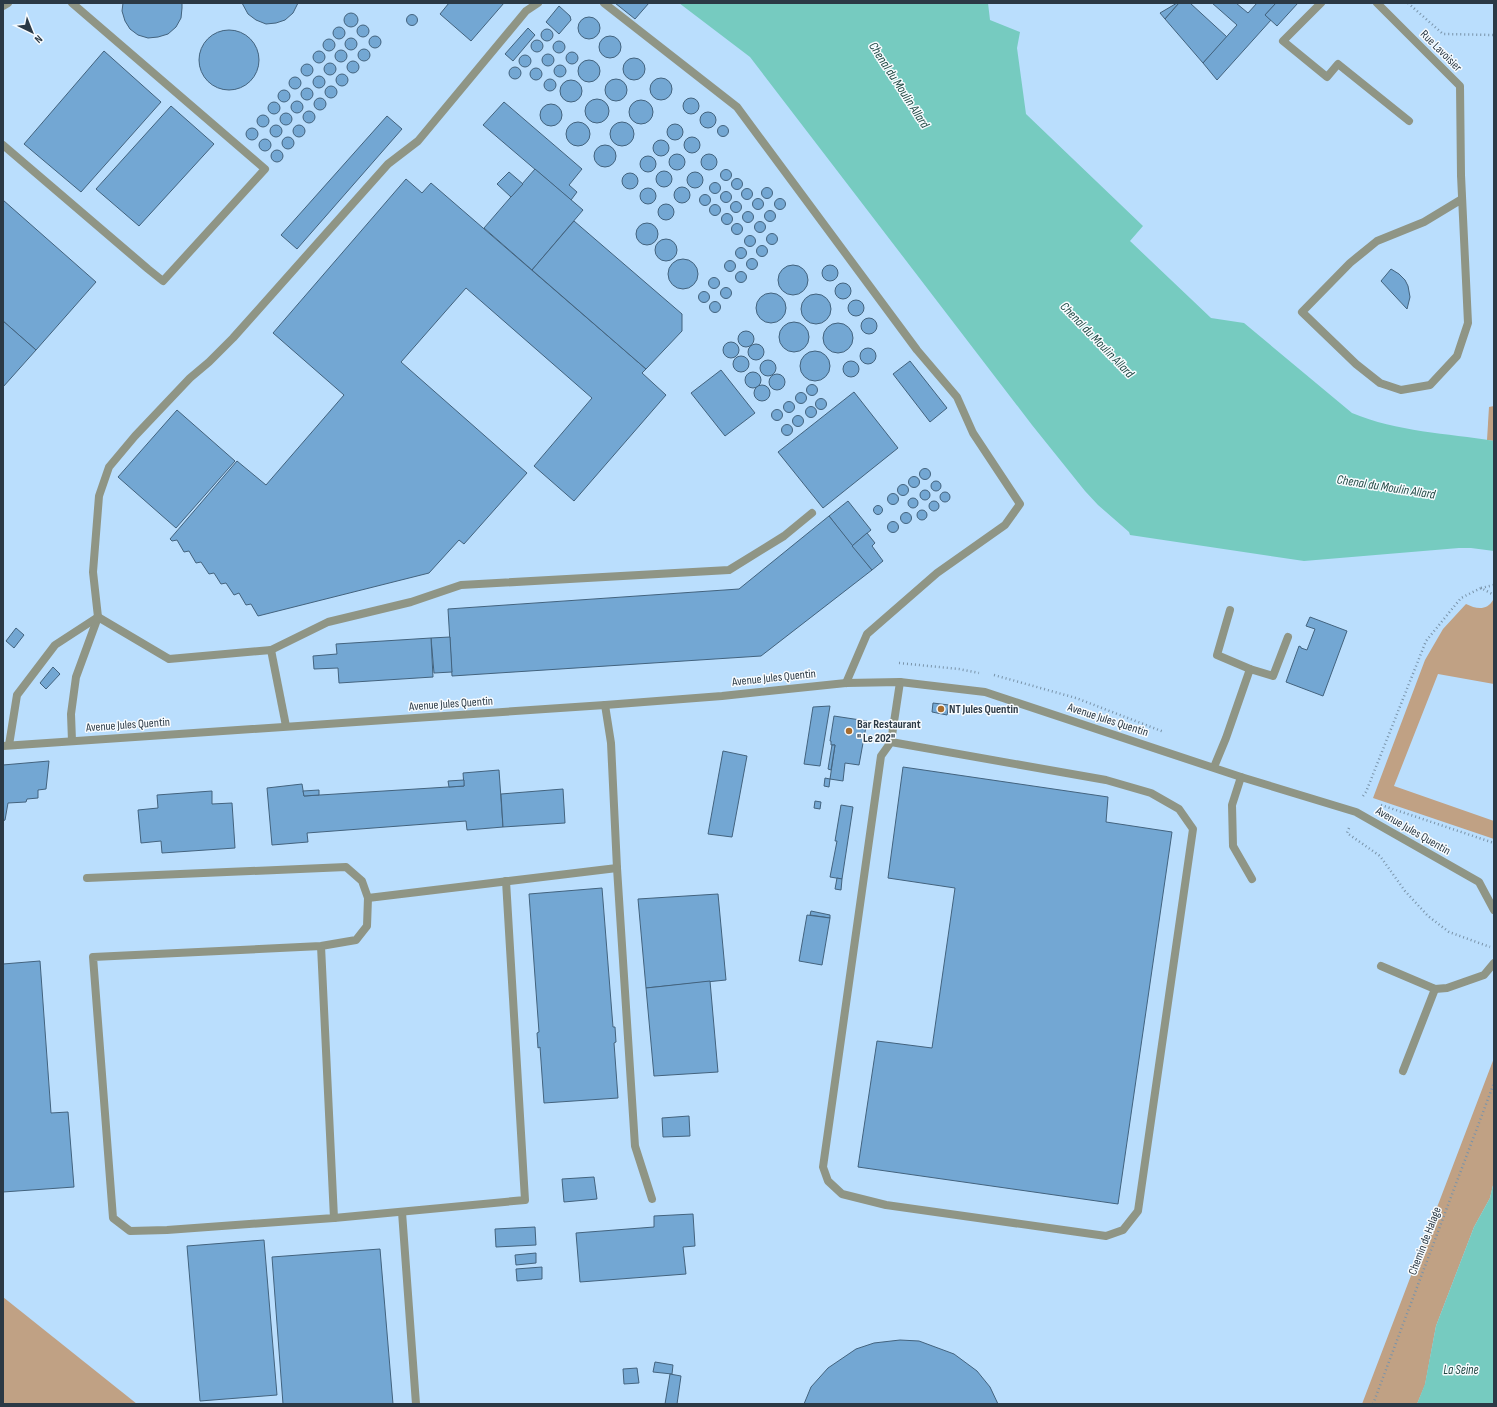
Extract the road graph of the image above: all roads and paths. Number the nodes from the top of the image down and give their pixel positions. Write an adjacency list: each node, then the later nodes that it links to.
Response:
1 (8, 3): 8 (street)
2 (72, 3): 11 (street)
3 (538, 3): 18 (street)
4 (604, 3): 26 (street)
5 (1321, 3): 10 (street)
6 (1377, 3): 12 (street, Rue Lavoisier)
7 (1408, 3): 9 (path)
8 (3, 6)
9 (1494, 35)
10 (1409, 121)
11 (3, 145)
12 (1462, 199): 12 (street, Rue Lavoisier)
13 (812, 513): 20 (street)
14 (1494, 585): 15 (path)
15 (1481, 588): 16 (path); 35 (path)
16 (1494, 595)
17 (1230, 610): 22 (street)
18 (98, 617): 20 (street); 30 (street); 32 (street)
19 (1288, 637): 22 (street)
20 (271, 650): 28 (street)
21 (895, 664): 23 (path)
22 (1250, 669): 33 (street)
23 (982, 673)
24 (989, 674): 29 (path, Avenue Jules Quentin)
25 (900, 682): 26 (street, Avenue Jules Quentin); 31 (street); 33 (street, Avenue Jules Quentin)
26 (846, 683): 27 (street, Avenue Jules Quentin)
27 (605, 706): 28 (street, Avenue Jules Quentin); 39 (street)
28 (286, 726): 30 (street, Avenue Jules Quentin)
29 (1170, 734)
30 (72, 741): 32 (street, Avenue Jules Quentin)
31 (891, 742): 31 (street)
32 (6, 746)
33 (1214, 767): 34 (street, Avenue Jules Quentin)
34 (1241, 776): 41 (street); 44 (street, Avenue Jules Quentin)
35 (1361, 798)
36 (1376, 803): 38 (path, Avenue Jules Quentin)
37 (1351, 822): 46 (path)
38 (1494, 843)
39 (617, 868): 42 (street); 52 (street)
40 (87, 878): 43 (street)
41 (1252, 879)
42 (506, 881): 43 (street); 53 (street)
43 (368, 898): 45 (street)
44 (1494, 910)
45 (321, 946): 54 (street); 54 (street)
46 (1494, 949)
47 (1494, 963): 49 (street)
48 (1381, 966): 49 (street)
49 (1436, 990): 50 (street)
50 (1403, 1071)
51 (1494, 1084): 56 (path, Chemin de Halage)
52 (652, 1199)
53 (402, 1212): 54 (street); 55 (street)
54 (334, 1218)
55 (416, 1404)
56 (1373, 1404)

